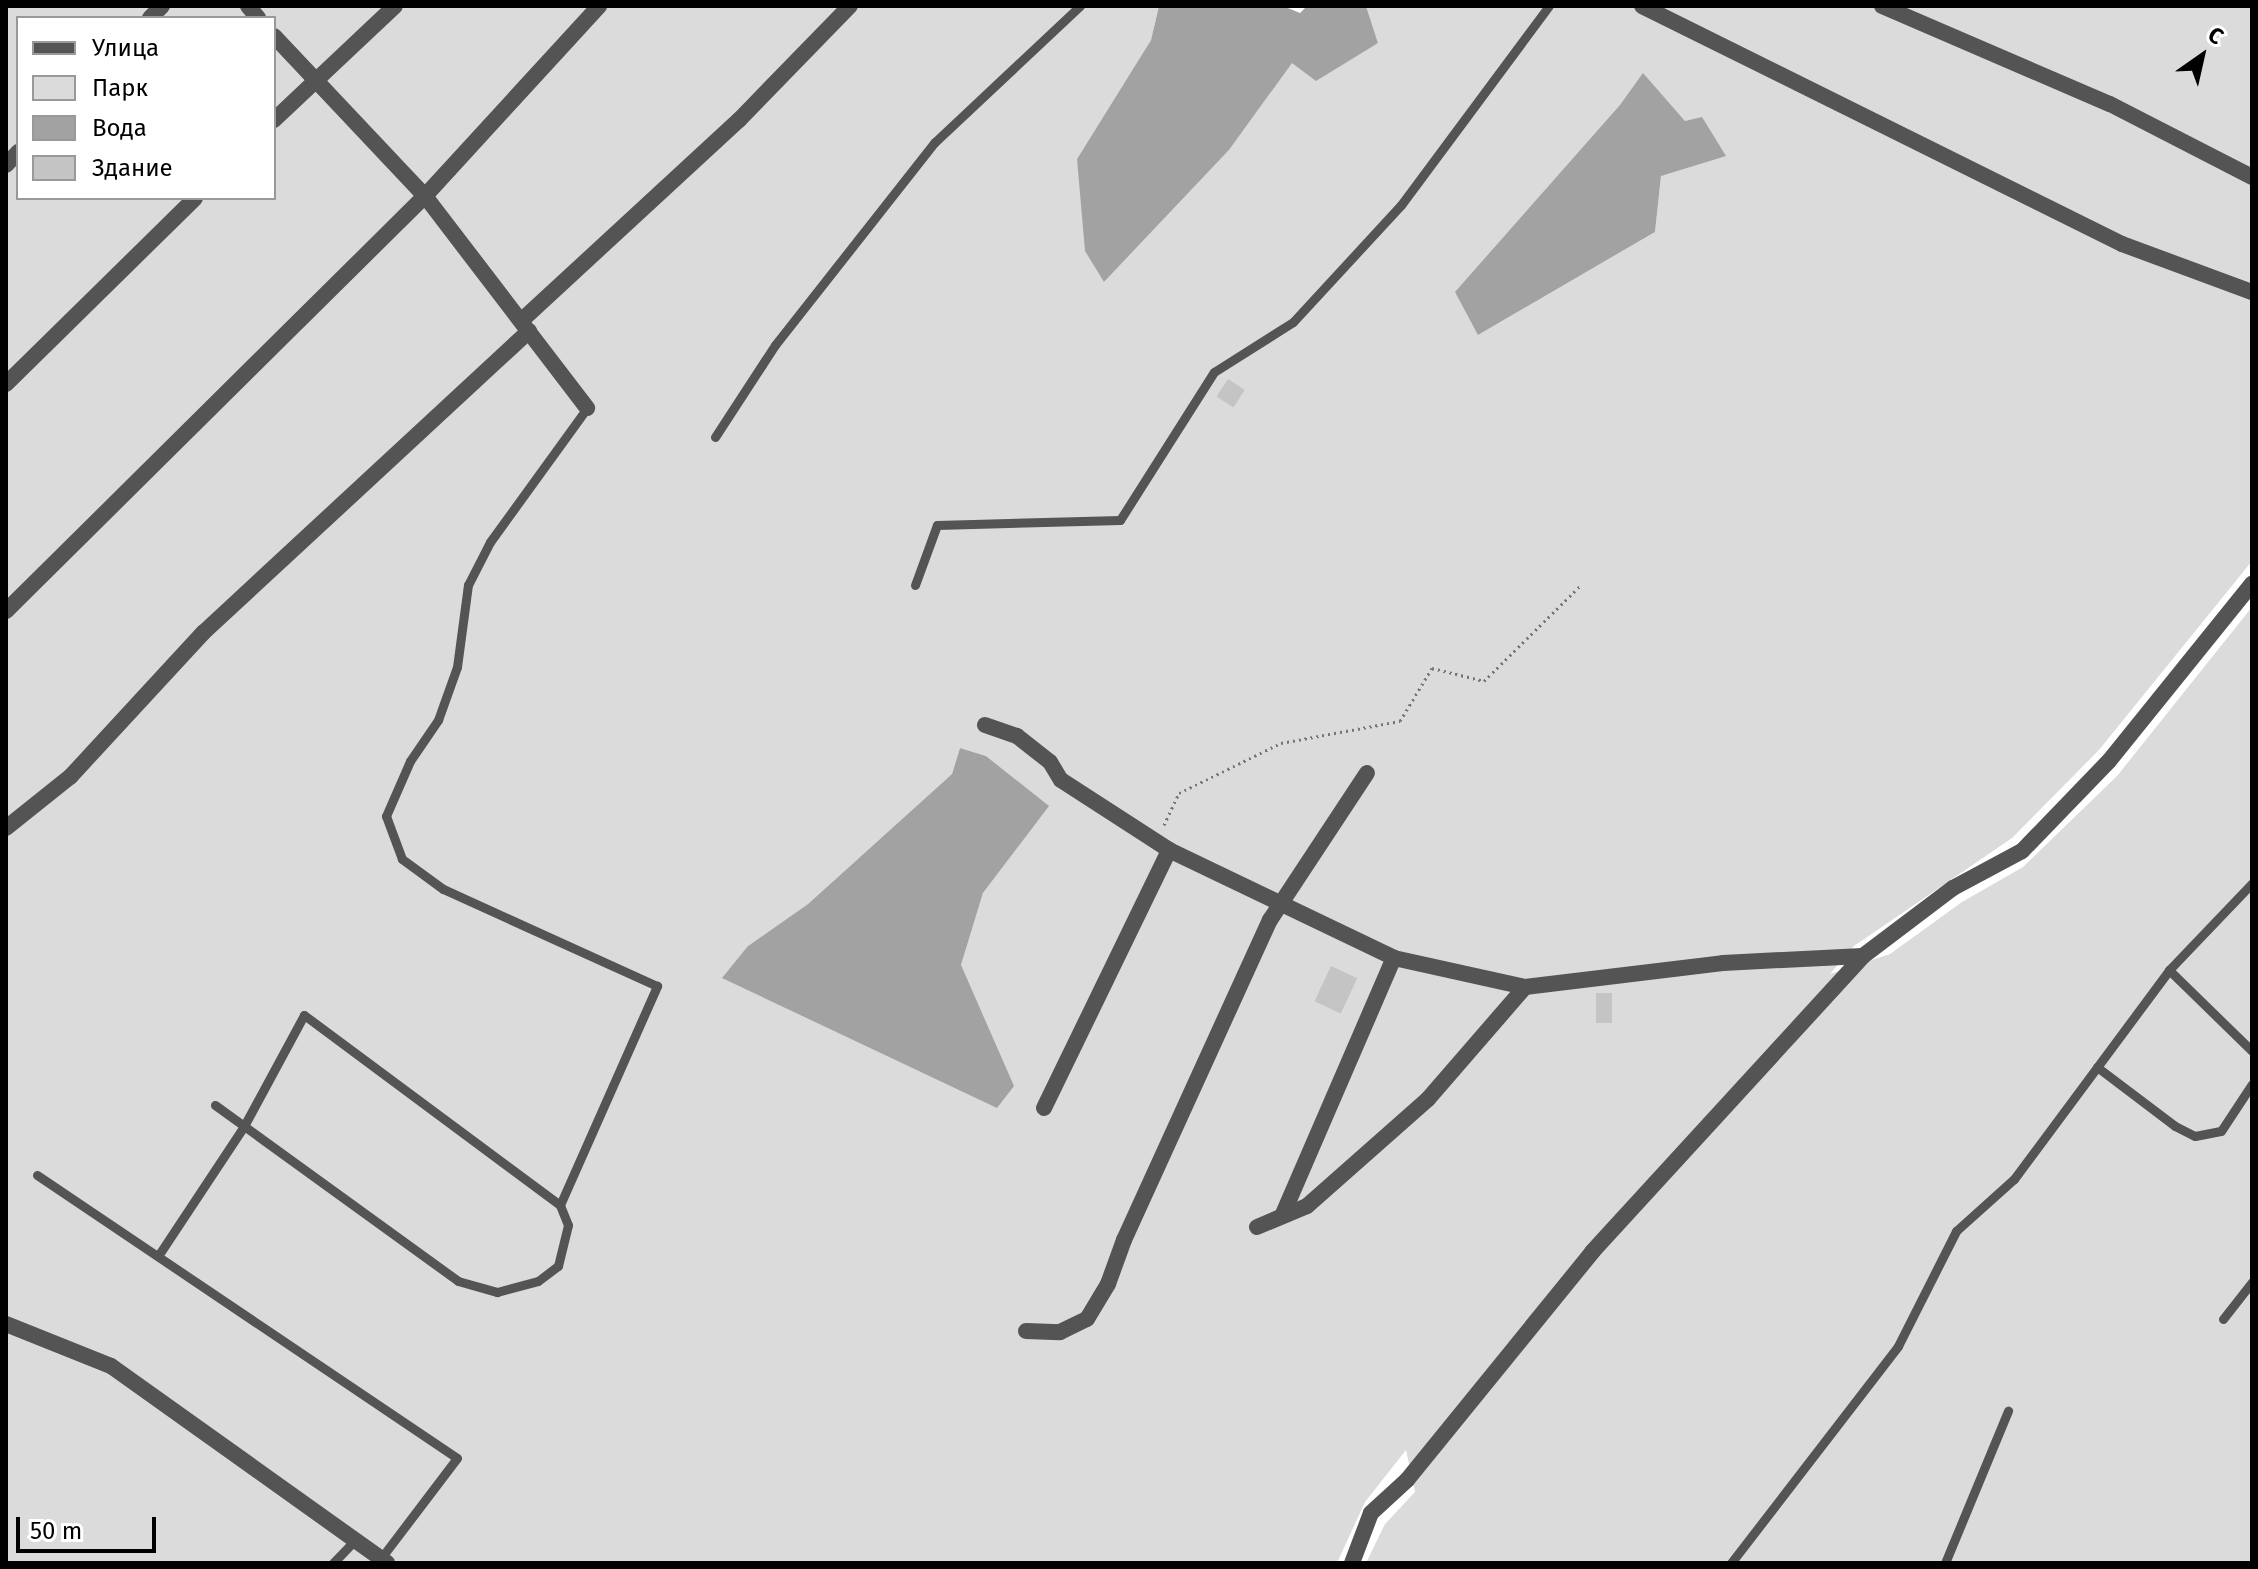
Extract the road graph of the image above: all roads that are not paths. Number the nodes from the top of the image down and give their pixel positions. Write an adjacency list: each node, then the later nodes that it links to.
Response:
1 (395, 6): 9 (street)
2 (599, 6): 12 (street)
3 (850, 6): 15 (street)
4 (1080, 6): 18 (lane)
5 (1549, 6): 20 (lane)
6 (1642, 6): 14 (street)
7 (1882, 6): 11 (street)
8 (276, 38): 9 (street)
9 (313, 81): 10 (street); 12 (street)
10 (276, 118)
11 (2252, 177)
12 (425, 196): 15 (street); 21 (street)
13 (193, 200): 16 (street)
14 (2252, 292)
15 (525, 326): 17 (street); 24 (street)
16 (6, 384)
17 (587, 408): 39 (lane)
18 (715, 437)
19 (2252, 584): 28 (street)
20 (915, 585)
21 (6, 611)
22 (985, 725): 25 (street)
23 (1367, 773): 27 (street)
24 (6, 828)
25 (1162, 846): 27 (street); 36 (street)
26 (2252, 883): 30 (lane)
27 (1282, 902): 29 (street); 46 (street)
28 (1863, 956): 31 (street); 51 (street)
29 (1394, 958): 31 (street); 40 (street)
30 (2169, 970): 32 (lane); 33 (lane)
31 (1525, 987): 40 (street)
32 (2252, 1051)
33 (2097, 1067): 34 (lane); 52 (lane)
34 (2252, 1084)
35 (215, 1105): 37 (lane)
36 (1044, 1108)
37 (244, 1126): 39 (lane); 39 (lane); 42 (lane)
38 (37, 1175): 42 (lane)
39 (560, 1205)
40 (1283, 1214): 41 (street)
41 (1257, 1227)
42 (158, 1256): 49 (lane)
43 (2252, 1282): 44 (lane)
44 (2223, 1319)
45 (6, 1324): 48 (street)
46 (1026, 1331)
47 (2008, 1411): 53 (lane)
48 (355, 1540): 49 (street); 50 (lane)
49 (384, 1561)
50 (333, 1563)
51 (1352, 1563)
52 (1731, 1563)
53 (1945, 1563)

